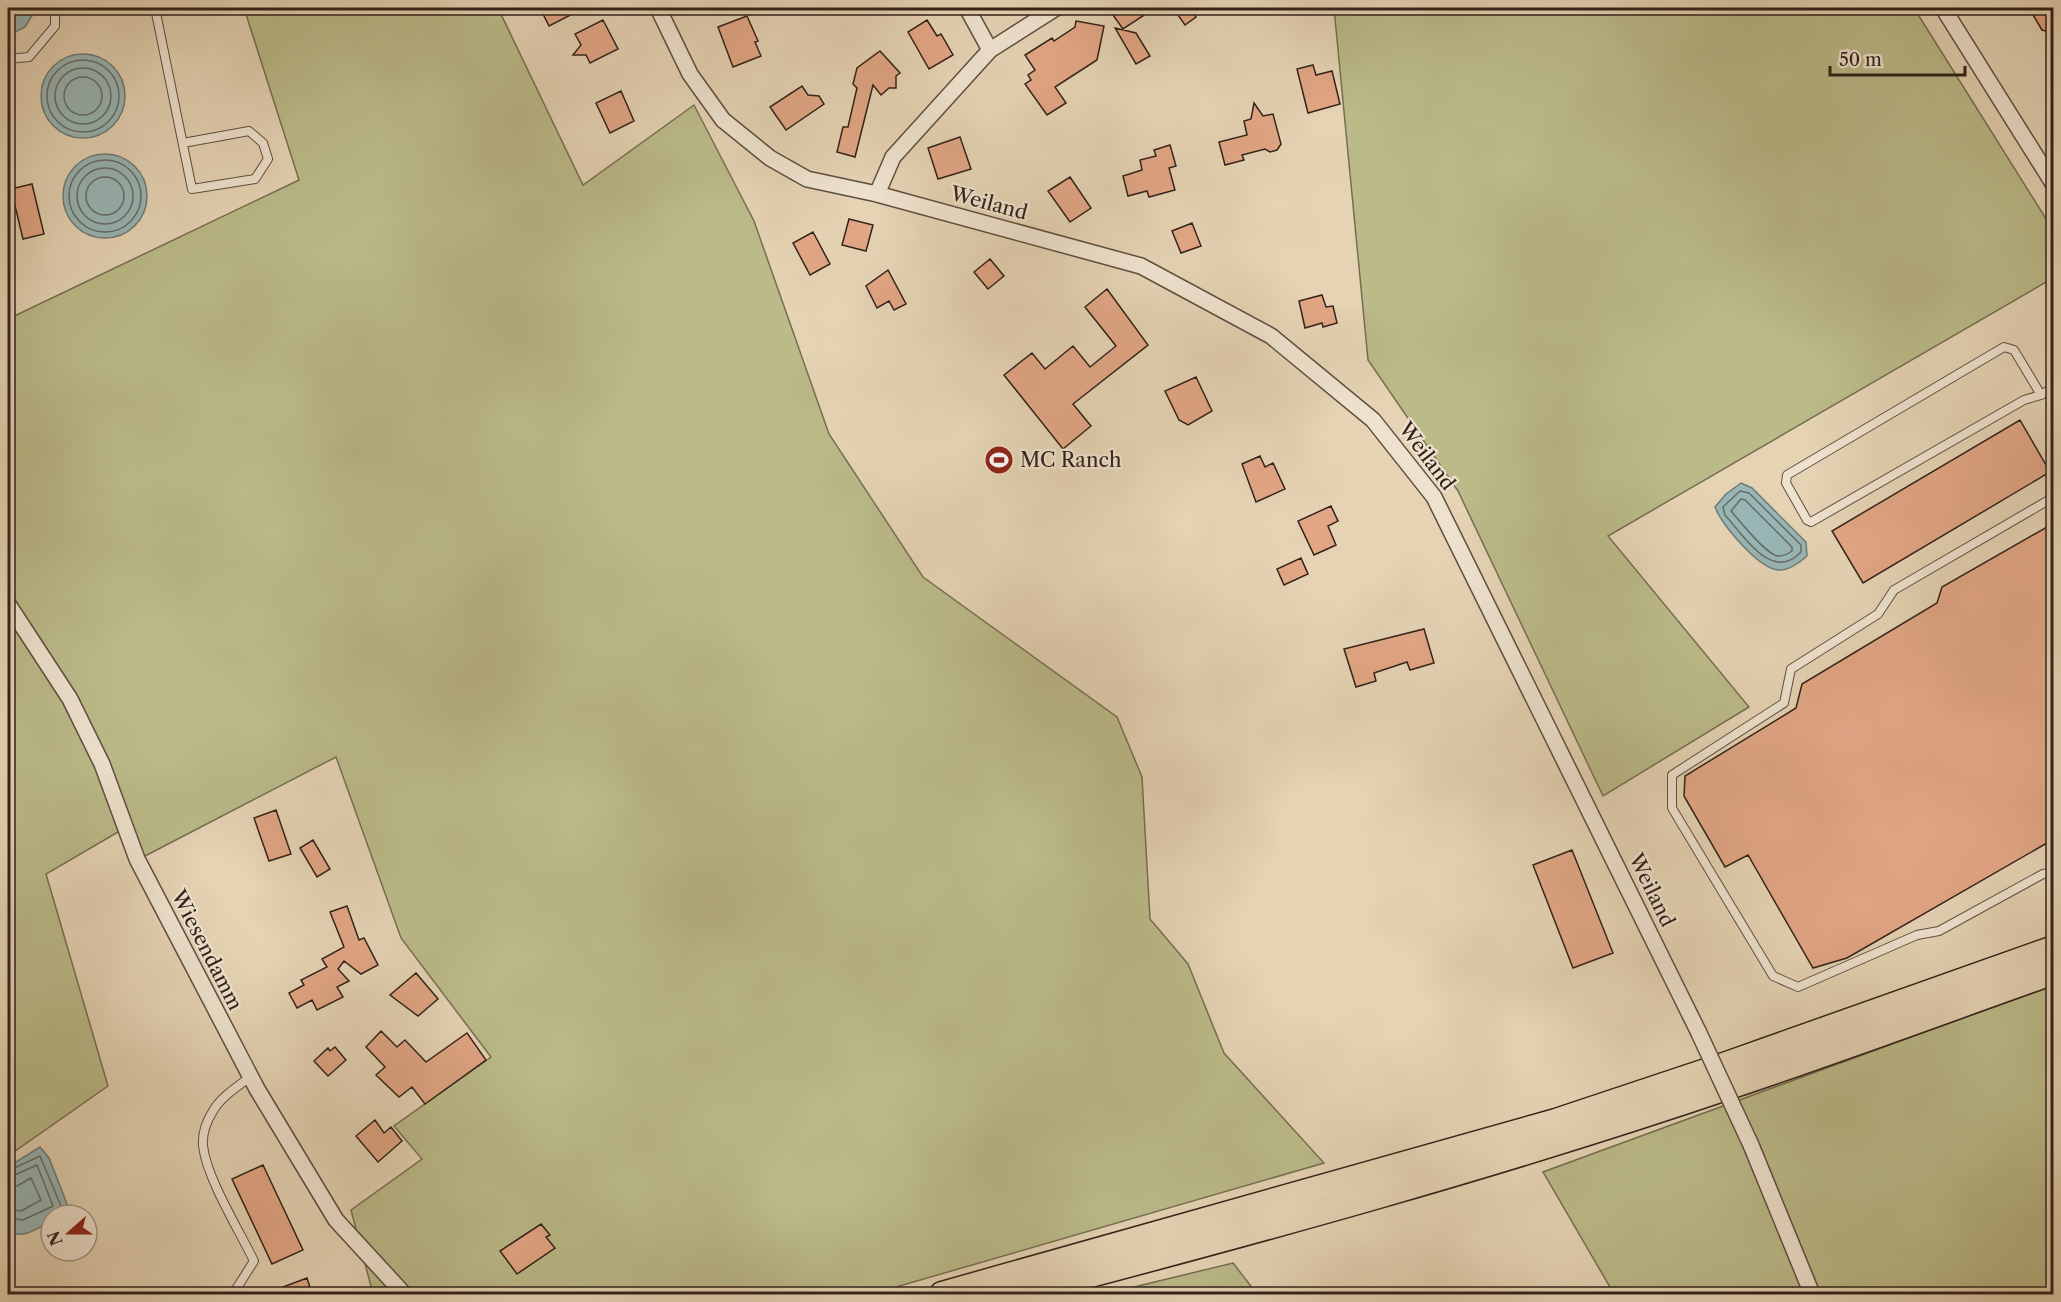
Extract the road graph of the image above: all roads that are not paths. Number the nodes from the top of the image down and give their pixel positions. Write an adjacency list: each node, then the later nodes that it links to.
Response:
1 (55, 8): 8 (lane)
2 (155, 8): 9 (lane)
3 (658, 8): 11 (street, Weiland)
4 (967, 8): 7 (street)
5 (1056, 8): 7 (street)
6 (1943, 8): 10 (street)
7 (990, 50): 11 (street)
8 (8, 58)
9 (183, 143): 9 (lane)
10 (2054, 184)
11 (876, 194): 24 (street, Weiland, bridge)
12 (2054, 387): 13 (lane)
13 (2040, 395): 13 (lane)
14 (2054, 497): 16 (lane)
15 (8, 604): 19 (street, Wiesendamm)
16 (2054, 872)
17 (2054, 948): 22 (highway)
18 (2054, 972): 23 (highway)
19 (250, 1077): 20 (lane); 21 (street, Wiesendamm)
20 (233, 1294)
21 (404, 1294)
22 (942, 1294)
23 (1018, 1294)
24 (1812, 1294)

